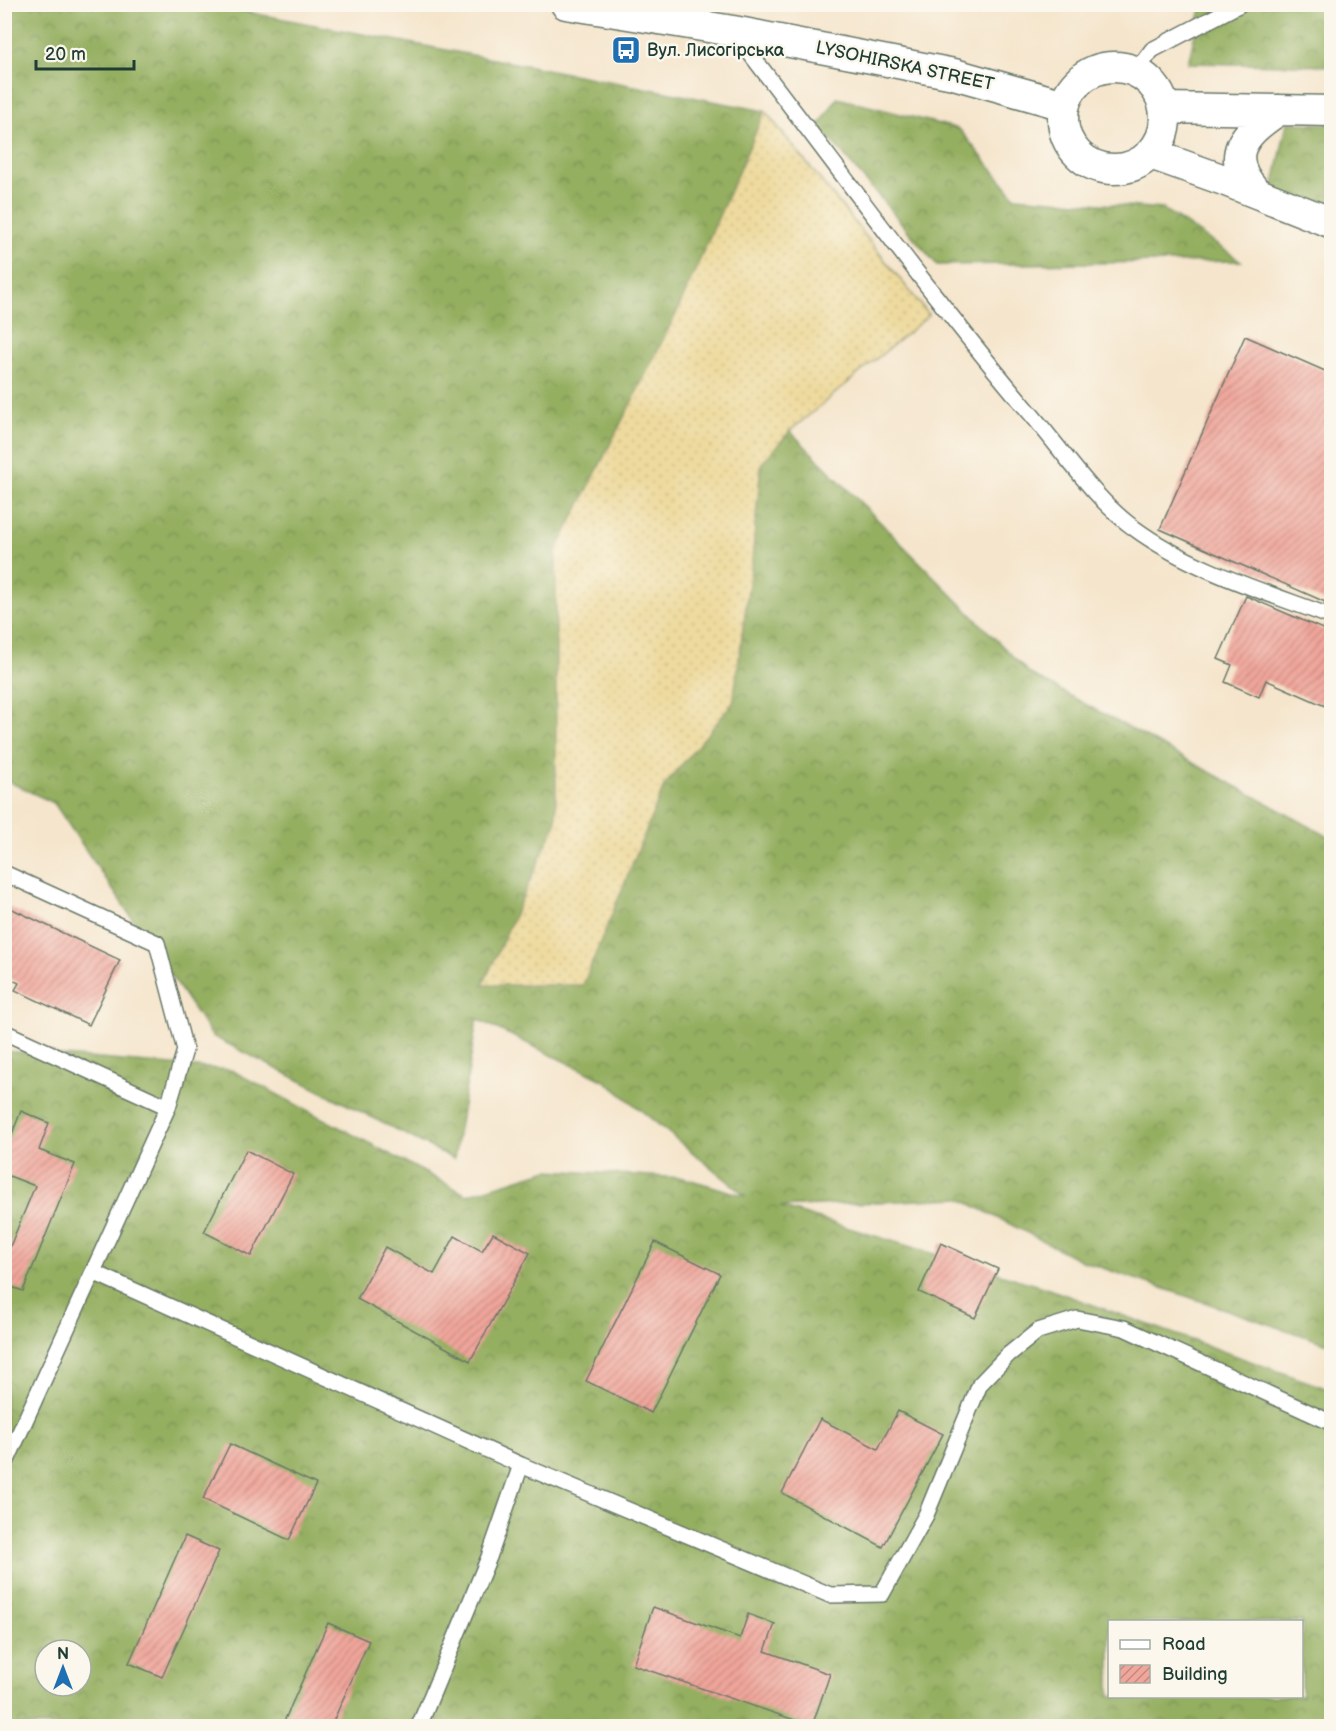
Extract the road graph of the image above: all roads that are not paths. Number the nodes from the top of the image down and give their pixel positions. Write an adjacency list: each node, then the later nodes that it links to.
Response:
1 (566, 4): 3 (street, LYSOHIRSKA STREET)
2 (1240, 4): 4 (lane)
3 (733, 31): 5 (street, LYSOHIRSKA STREET); 12 (lane)
4 (1136, 71): 5 (street); 6 (street)
5 (1064, 105): 9 (street)
6 (1165, 108): 7 (street); 9 (street)
7 (1279, 110): 8 (street); 10 (street)
8 (1332, 111)
9 (1151, 154): 10 (street)
10 (1256, 192): 11 (street)
11 (1332, 224)
12 (1332, 617)
13 (4, 873): 15 (lane)
14 (4, 1032): 15 (lane)
15 (168, 1107): 16 (lane)
16 (93, 1272): 18 (lane); 19 (lane)
17 (1332, 1424): 18 (lane)
18 (521, 1465): 20 (lane)
19 (4, 1467)
20 (419, 1726)

